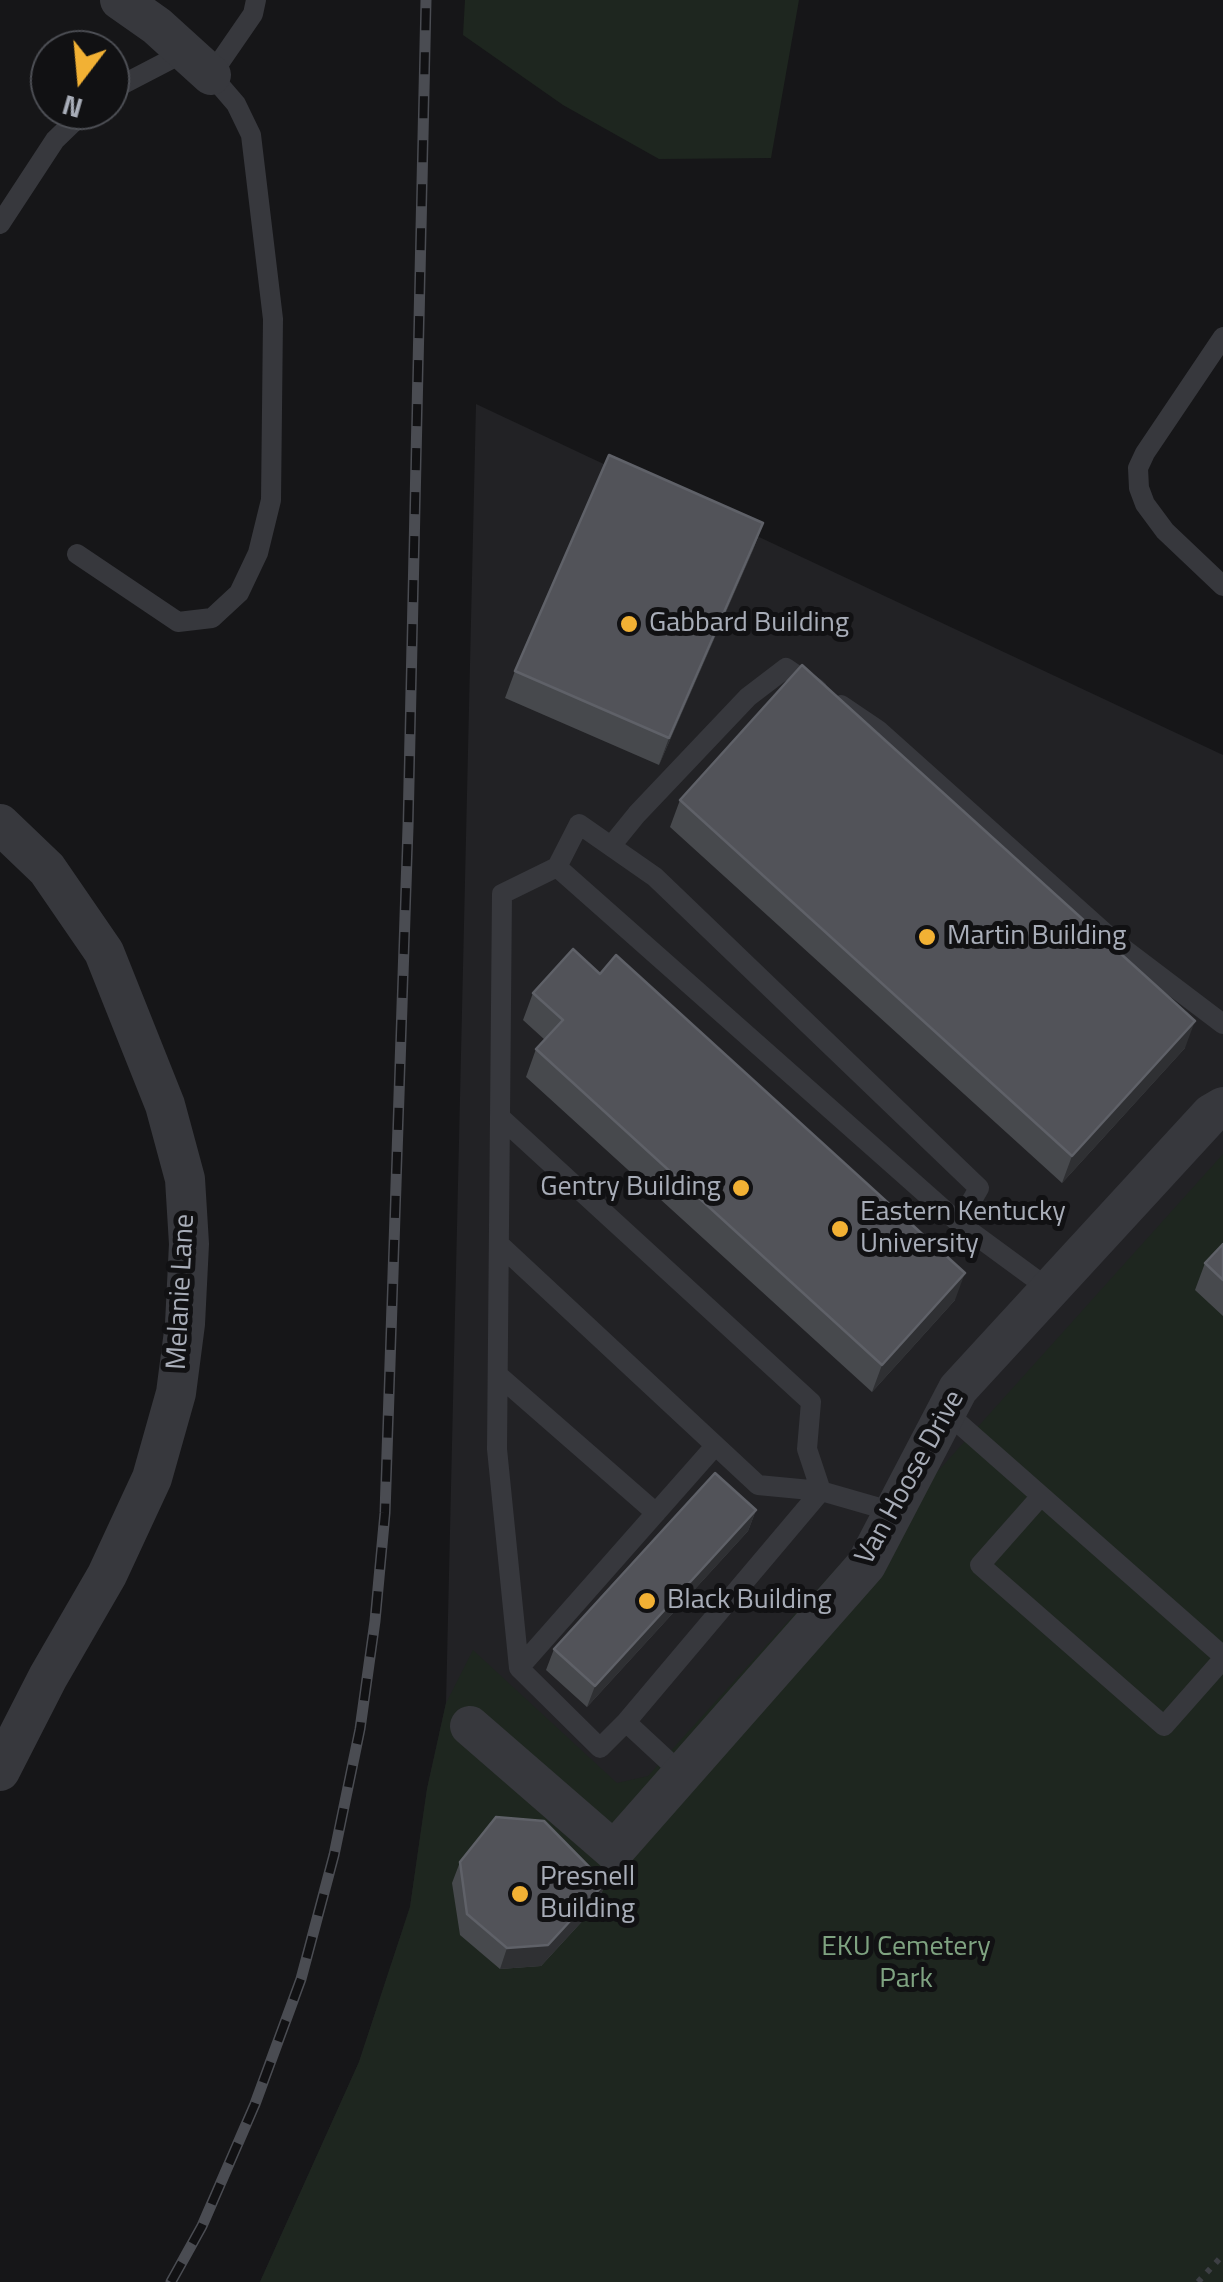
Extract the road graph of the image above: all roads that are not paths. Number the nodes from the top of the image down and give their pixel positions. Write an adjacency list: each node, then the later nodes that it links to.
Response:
1 (120, 0): 3 (street)
2 (256, 0): 3 (lane)
3 (199, 62): 4 (lane); 8 (lane)
4 (130, 84)
5 (65, 130): 6 (lane)
6 (0, 224)
7 (1223, 337): 9 (lane)
8 (77, 554)
9 (1223, 586)
10 (0, 824): 30 (street, Melanie Lane)
11 (611, 846): 12 (lane); 13 (lane); 16 (lane)
12 (557, 867): 15 (lane); 16 (lane)
13 (1223, 1024)
14 (1223, 1107): 18 (street, Van Hoose Drive)
15 (500, 1117): 17 (lane); 22 (lane)
16 (959, 1223): 18 (lane)
17 (499, 1244): 19 (lane); 21 (lane)
18 (1049, 1289): 20 (street, Van Hoose Drive)
19 (498, 1374): 25 (lane); 27 (lane)
20 (946, 1412): 23 (lane); 24 (street, Van Hoose Drive)
21 (716, 1446): 22 (lane); 25 (lane)
22 (821, 1491): 24 (lane); 28 (lane)
23 (1041, 1496): 26 (lane); 26 (lane)
24 (894, 1512): 31 (street, Van Hoose Drive)
25 (656, 1514): 27 (lane)
26 (1223, 1658)
27 (520, 1668): 28 (lane)
28 (626, 1722): 31 (lane)
29 (470, 1726): 31 (street, Van Hoose Drive)
30 (0, 1770)
31 (681, 1773)

